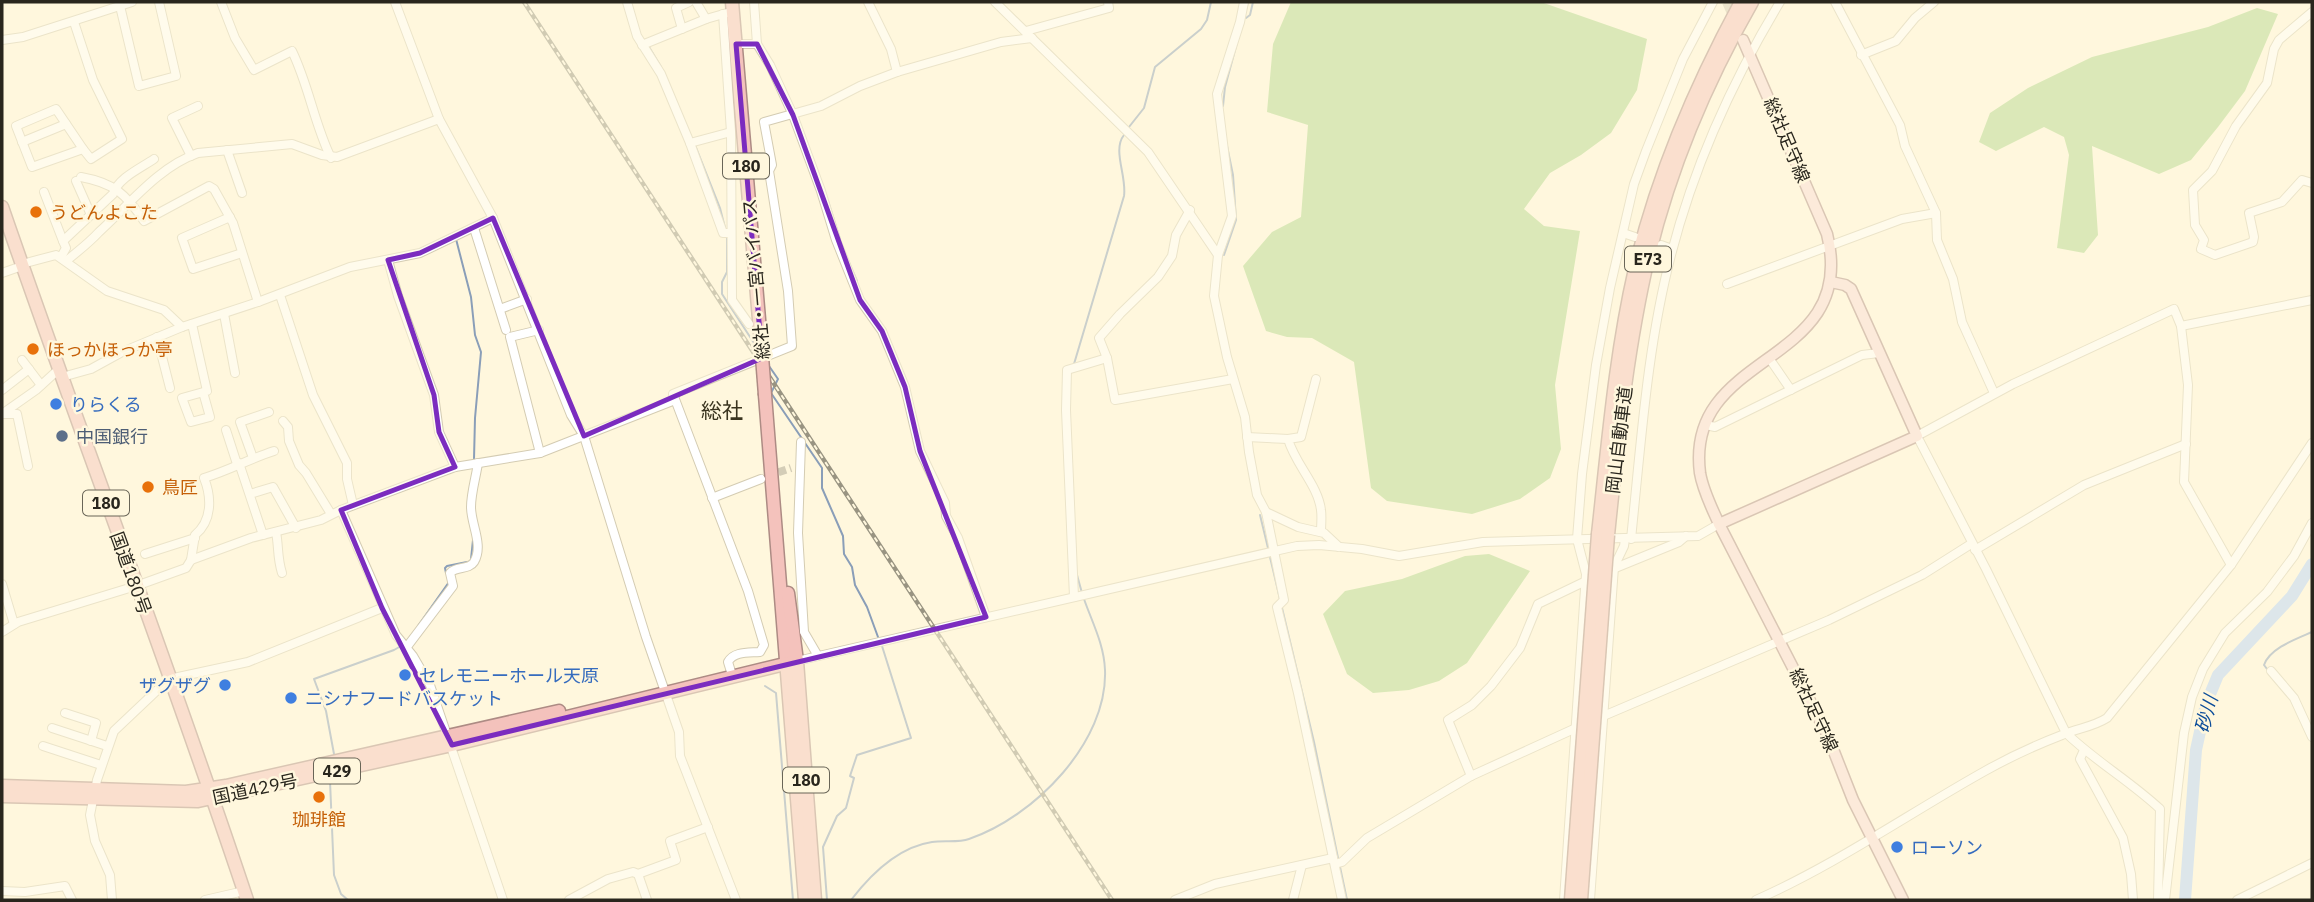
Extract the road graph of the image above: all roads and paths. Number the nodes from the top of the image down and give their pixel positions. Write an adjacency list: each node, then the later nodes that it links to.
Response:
1 (132, 2): 19 (street)
2 (159, 2): 19 (street)
3 (220, 2): 45 (street)
4 (395, 2): 37 (street)
5 (627, 2): 29 (street)
6 (689, 2): 24 (street)
7 (696, 2): 22 (street)
8 (754, 2): 31 (street)
9 (868, 2): 34 (street)
10 (995, 2): 25 (street)
11 (1108, 2): 25 (street)
12 (1244, 2): 67 (street)
13 (1713, 2): 60 (street)
14 (1741, 2): 134 (highway, 岡山自動車道 / E73)
15 (1752, 2): 134 (highway, 岡山自動車道 / E73)
16 (1780, 2): 32 (street)
17 (1835, 2): 33 (street)
18 (1934, 2): 33 (street)
19 (118, 5): 23 (street)
20 (730, 9): 22 (street); 30 (highway, 総社・一宮バイパス / 180); 39 (street)
21 (2312, 12): 47 (street)
22 (706, 19): 24 (street)
23 (74, 22): 27 (street); 42 (street)
24 (682, 29): 29 (street)
25 (1026, 31): 26 (street)
26 (1032, 38): 34 (street); 53 (street)
27 (2, 40)
28 (1743, 40): 32 (main road, 総社足守線)
29 (644, 43): 41 (street)
30 (736, 44): 31 (street); 83 (highway, 総社・一宮バイパス / 180)
31 (757, 44): 36 (street)
32 (1749, 53): 64 (main road, 総社足守線); 65 (street)
33 (1861, 55): 54 (street)
34 (897, 72): 36 (street)
35 (198, 106): 44 (street)
36 (793, 115): 102 (street); 153 (street)
37 (439, 120): 45 (street); 57 (street)
38 (66, 124): 40 (street); 40 (street); 42 (street)
39 (731, 132): 41 (street); 59 (street)
40 (22, 142): 42 (street)
41 (690, 143): 59 (street)
42 (83, 149)
43 (227, 150): 44 (street); 45 (street); 50 (street)
44 (191, 156): 51 (street)
45 (331, 158)
46 (154, 159): 48 (street)
47 (2312, 183)
48 (115, 187): 51 (street); 55 (street); 55 (street)
49 (44, 192): 62 (street)
50 (242, 194)
51 (130, 200): 56 (street); 68 (street)
52 (2, 207): 70 (highway, 国道180号 / 180)
53 (1190, 210): 67 (street); 88 (street)
54 (1936, 213): 64 (street); 101 (street)
55 (91, 215): 62 (street)
56 (230, 217): 66 (street); 66 (street)
57 (493, 218): 58 (street); 75 (street)
58 (474, 228): 69 (street); 78 (street)
59 (728, 233): 83 (street)
60 (1623, 233): 61 (street); 138 (street)
61 (1635, 237)
62 (64, 241): 68 (street)
63 (1661, 246): 65 (street)
64 (1830, 247): 72 (main road, 総社足守線); 73 (street)
65 (1672, 249): 139 (street)
66 (242, 253): 77 (street)
67 (1218, 255): 94 (street)
68 (63, 259): 70 (street); 82 (street)
69 (387, 260): 74 (street); 121 (street)
70 (22, 265): 71 (street); 92 (highway, 国道180号 / 180)
71 (2, 274)
72 (1830, 282): 87 (main road); 89 (main road, 総社足守線)
73 (1727, 284)
74 (279, 295): 77 (street); 125 (street)
75 (527, 299): 78 (street); 85 (street)
76 (2312, 300): 81 (street)
77 (258, 302): 79 (street)
78 (500, 309): 84 (street)
79 (224, 313): 80 (street); 93 (street)
80 (192, 324): 82 (street); 100 (street)
81 (2181, 326): 101 (street); 114 (street)
82 (182, 327): 86 (street)
83 (755, 327): 159 (highway, 総社・一宮バイパス / 180, bridge)
84 (506, 330)
85 (538, 330): 108 (street); 116 (street)
86 (157, 337): 92 (street); 97 (street)
87 (1879, 354): 99 (street); 110 (main road)
88 (1107, 358): 94 (street); 151 (street)
89 (1769, 358): 99 (street); 106 (main road, 総社足守線)
90 (22, 360): 91 (street)
91 (29, 369): 96 (street); 98 (street)
92 (61, 373): 96 (street); 150 (highway, 国道180号 / 180)
93 (234, 373)
94 (1233, 379): 109 (street)
95 (1316, 379): 111 (street)
96 (41, 385): 104 (street)
97 (170, 388)
98 (2, 390)
99 (1791, 390): 106 (street)
100 (203, 392)
101 (1994, 393): 110 (street)
102 (675, 400): 108 (street); 124 (street)
103 (269, 412): 117 (street)
104 (2, 414): 120 (street)
105 (284, 421): 128 (street)
106 (1706, 425): 130 (main road, 総社足守線)
107 (226, 430): 119 (street)
108 (583, 436): 116 (street); 163 (street)
109 (1247, 436): 111 (street); 127 (street)
110 (1917, 436): 130 (main road); 141 (street)
111 (1288, 439): 133 (street)
112 (801, 442): 158 (street)
113 (2312, 443): 145 (street)
114 (2186, 444): 141 (street); 145 (street)
115 (274, 451): 117 (street)
116 (540, 453): 118 (street)
117 (253, 458): 119 (street)
118 (475, 463): 121 (street); 157 (street)
119 (238, 464): 123 (street); 137 (street)
120 (28, 466)
121 (455, 467): 125 (street)
122 (761, 479): 124 (street)
123 (250, 494): 131 (street); 135 (street)
124 (712, 498): 161 (street)
125 (352, 505): 126 (street)
126 (341, 510): 128 (street); 152 (street)
127 (1266, 512): 133 (street); 142 (street)
128 (331, 514): 131 (street)
129 (2312, 523): 209 (street)
130 (1719, 524): 136 (street); 156 (main road, 総社足守線)
131 (296, 528): 132 (street)
132 (276, 532): 135 (street); 147 (street)
133 (1321, 532): 140 (street)
134 (1603, 534): 202 (highway, 岡山自動車道 / E73, bridge); 203 (highway, 岡山自動車道 / E73, bridge)
135 (263, 535): 144 (street)
136 (1686, 536): 139 (street); 146 (street)
137 (195, 538): 143 (street); 144 (street)
138 (1577, 539): 139 (street); 140 (street); 148 (street)
139 (1628, 539): 146 (street)
140 (1339, 547): 142 (street)
141 (1973, 547): 156 (street); 168 (street)
142 (1271, 552): 151 (street); 183 (street)
143 (145, 554)
144 (191, 560): 150 (street)
145 (2231, 565): 168 (street)
146 (1614, 567): 148 (street); 165 (street)
147 (282, 573)
148 (1586, 581): 167 (street); 176 (street)
149 (2, 584): 154 (street)
150 (136, 586): 154 (street); 162 (highway, 国道180号 / 180)
151 (1075, 597): 153 (street)
152 (382, 608): 157 (street); 162 (street)
153 (986, 617): 158 (street)
154 (14, 624): 155 (street)
155 (2, 632)
156 (1780, 639): 165 (street); 182 (main road, 総社足守線)
157 (404, 645): 171 (street)
158 (818, 656): 159 (street)
159 (791, 662): 161 (highway, 国道429号 / 429); 196 (highway, 総社・一宮バイパス / 180); 197 (highway, 総社・一宮バイパス / 180)
160 (2271, 671): 169 (street)
161 (732, 675): 163 (highway, 国道429号 / 429)
162 (169, 679): 173 (street); 179 (highway, 国道180号 / 180)
163 (666, 691): 171 (highway, 国道429号 / 429); 181 (street)
164 (65, 713): 170 (street)
165 (1602, 716): 167 (street); 204 (street)
166 (52, 728): 170 (street)
167 (1574, 728): 176 (street); 201 (street)
168 (2066, 733): 174 (street); 182 (street)
169 (2312, 737)
170 (91, 741): 173 (street)
171 (450, 741): 179 (highway, 国道429号 / 429); 192 (street)
172 (43, 746): 175 (street)
173 (107, 746): 175 (street)
174 (2084, 750): 207 (street); 208 (street)
175 (101, 765): 178 (street)
176 (1471, 776): 183 (street)
177 (2, 786): 178 (highway, 国道429号 / 429)
178 (94, 793): 179 (highway, 国道429号 / 429); 180 (highway, 国道429号 / 429); 190 (street)
179 (212, 793): 188 (highway, 国道180号 / 180)
180 (2, 796)
181 (708, 827): 186 (street); 195 (street)
182 (1872, 838): 205 (street); 206 (main road, 総社足守線)
183 (1337, 862): 185 (street); 200 (street)
184 (2312, 863): 210 (street)
185 (1302, 864): 198 (street); 199 (street)
186 (638, 874): 193 (street); 194 (street)
187 (2, 891): 189 (street)
188 (245, 895): 191 (street)
189 (72, 900)
190 (112, 900)
191 (205, 900)
192 (503, 900)
193 (569, 900)
194 (647, 900)
195 (736, 900)
196 (805, 900)
197 (815, 900)
198 (1175, 900)
199 (1293, 900)
200 (1342, 900)
201 (1564, 900)
202 (1571, 900)
203 (1581, 900)
204 (1590, 900)
205 (1756, 900)
206 (1903, 900)
207 (2133, 900)
208 (2158, 900)
209 (2165, 900)
210 (2237, 900)

